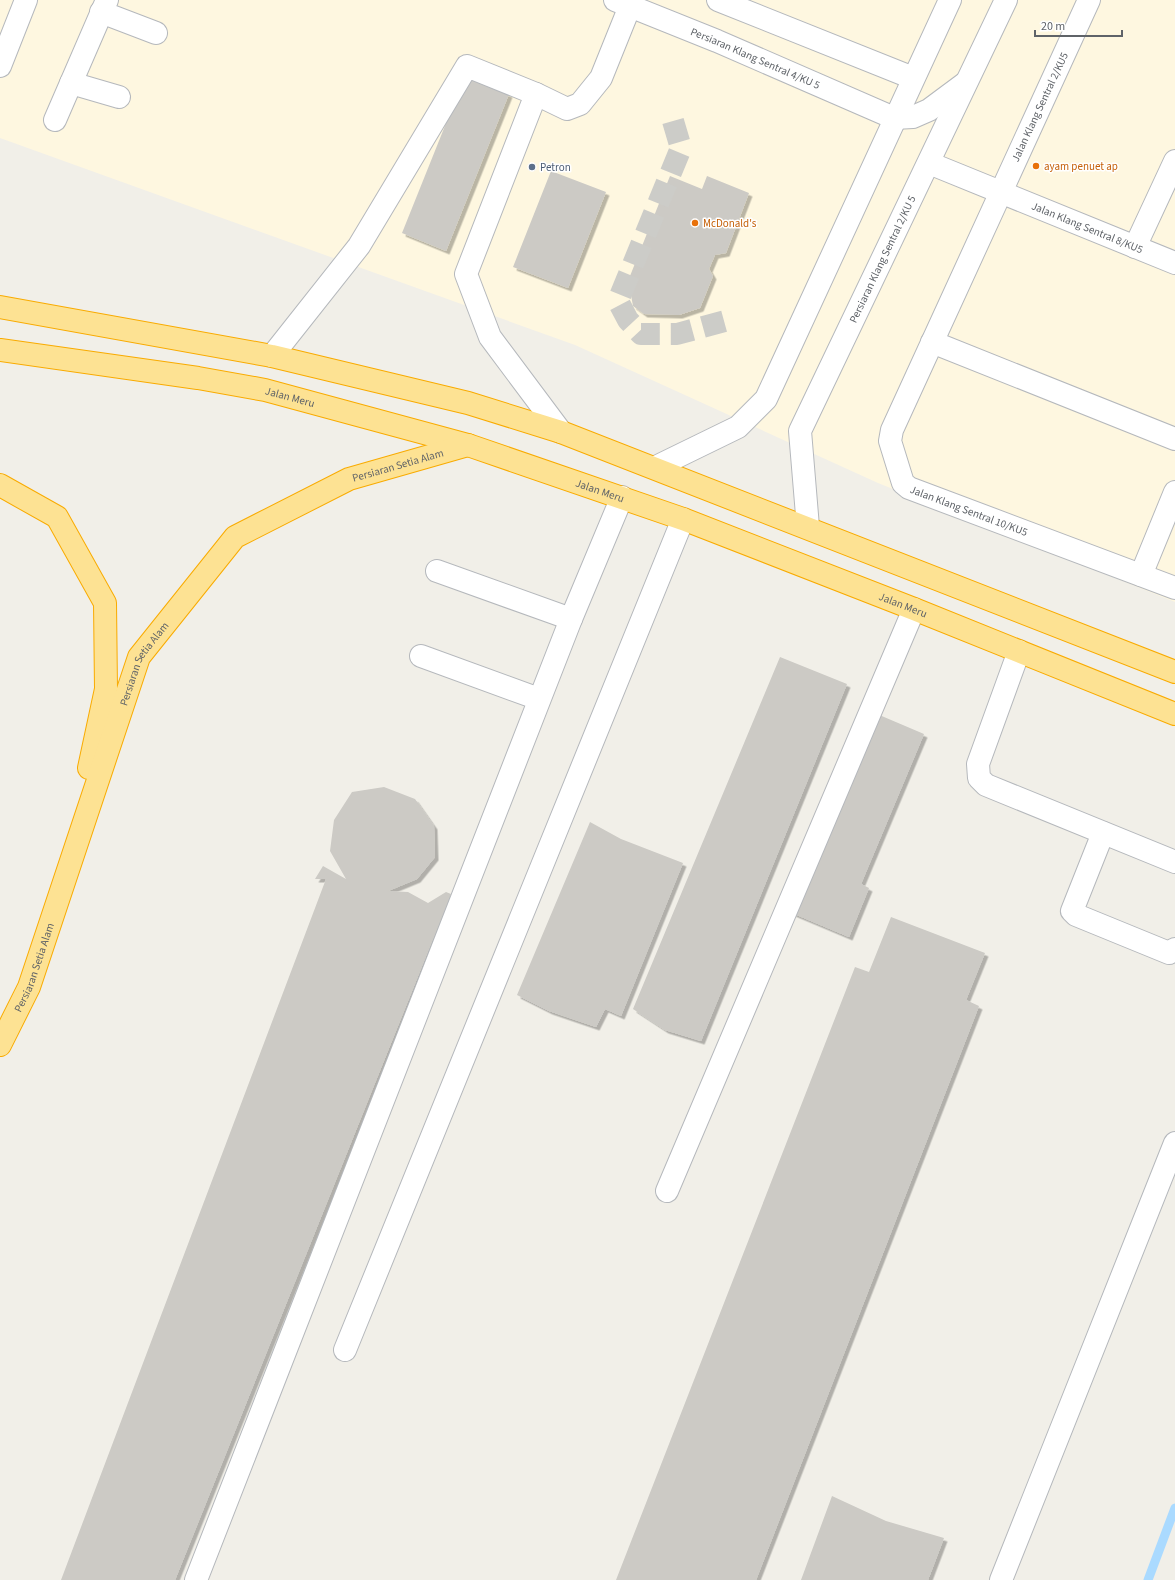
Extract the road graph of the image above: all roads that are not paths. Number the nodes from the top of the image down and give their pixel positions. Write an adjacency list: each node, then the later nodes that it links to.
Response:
1 (26, 0): 9 (street)
2 (718, 0): 10 (street)
3 (950, 0): 10 (street)
4 (1006, 0): 11 (street, Persiaran Klang Sentral 2/KU 5)
5 (1089, 0): 19 (street, Jalan Klang Sentral 2/KU5)
6 (622, 3): 13 (street); 15 (street, Persiaran Klang Sentral 4/KU 5)
7 (104, 6): 8 (street); 12 (street)
8 (156, 33)
9 (0, 66)
10 (913, 78): 15 (street)
11 (967, 82): 15 (street); 18 (street, Persiaran Klang Sentral 2/KU 5)
12 (71, 83): 14 (street); 16 (street)
13 (536, 94): 25 (street); 26 (street)
14 (118, 97)
15 (894, 118): 29 (street)
16 (55, 120)
17 (1175, 161): 20 (street)
18 (929, 163): 19 (street, Jalan Klang Sentral 8/KU5); 34 (street, Persiaran Klang Sentral 2/KU 5)
19 (1000, 192): 20 (street, Jalan Klang Sentral 8/KU5); 23 (street, Jalan Klang Sentral 10/KU5)
20 (1135, 247): 21 (street, Jalan Klang Sentral 8/KU5)
21 (1175, 263)
22 (0, 307): 25 (highway)
23 (932, 342): 27 (street); 36 (street, Jalan Klang Sentral 10/KU5)
24 (0, 350): 28 (highway, Jalan Meru)
25 (272, 356): 26 (highway)
26 (561, 432): 29 (highway)
27 (1175, 439)
28 (468, 445): 32 (highway, Jalan Meru); 47 (highway, Persiaran Setia Alam)
29 (656, 467): 34 (highway)
30 (0, 485): 47 (highway)
31 (1175, 492): 36 (street)
32 (622, 497): 33 (highway, Jalan Meru); 39 (street)
33 (683, 520): 38 (highway, Jalan Meru); 52 (street)
34 (808, 527): 42 (highway)
35 (436, 571): 39 (street)
36 (1141, 575): 37 (street, Jalan Klang Sentral 10/KU5)
37 (1175, 588)
38 (914, 609): 40 (highway, Jalan Meru); 51 (street)
39 (571, 619): 43 (street)
40 (1019, 652): 44 (highway, Jalan Meru); 45 (street)
41 (421, 656): 43 (street)
42 (1175, 672)
43 (539, 700): 53 (street)
44 (1175, 714)
45 (1103, 833): 46 (street); 48 (street)
46 (1175, 862)
47 (64, 877): 49 (highway, Persiaran Setia Alam)
48 (1175, 949)
49 (0, 1045)
50 (1175, 1143): 54 (street)
51 (667, 1191)
52 (345, 1350)
53 (196, 1580)
54 (1001, 1580)

